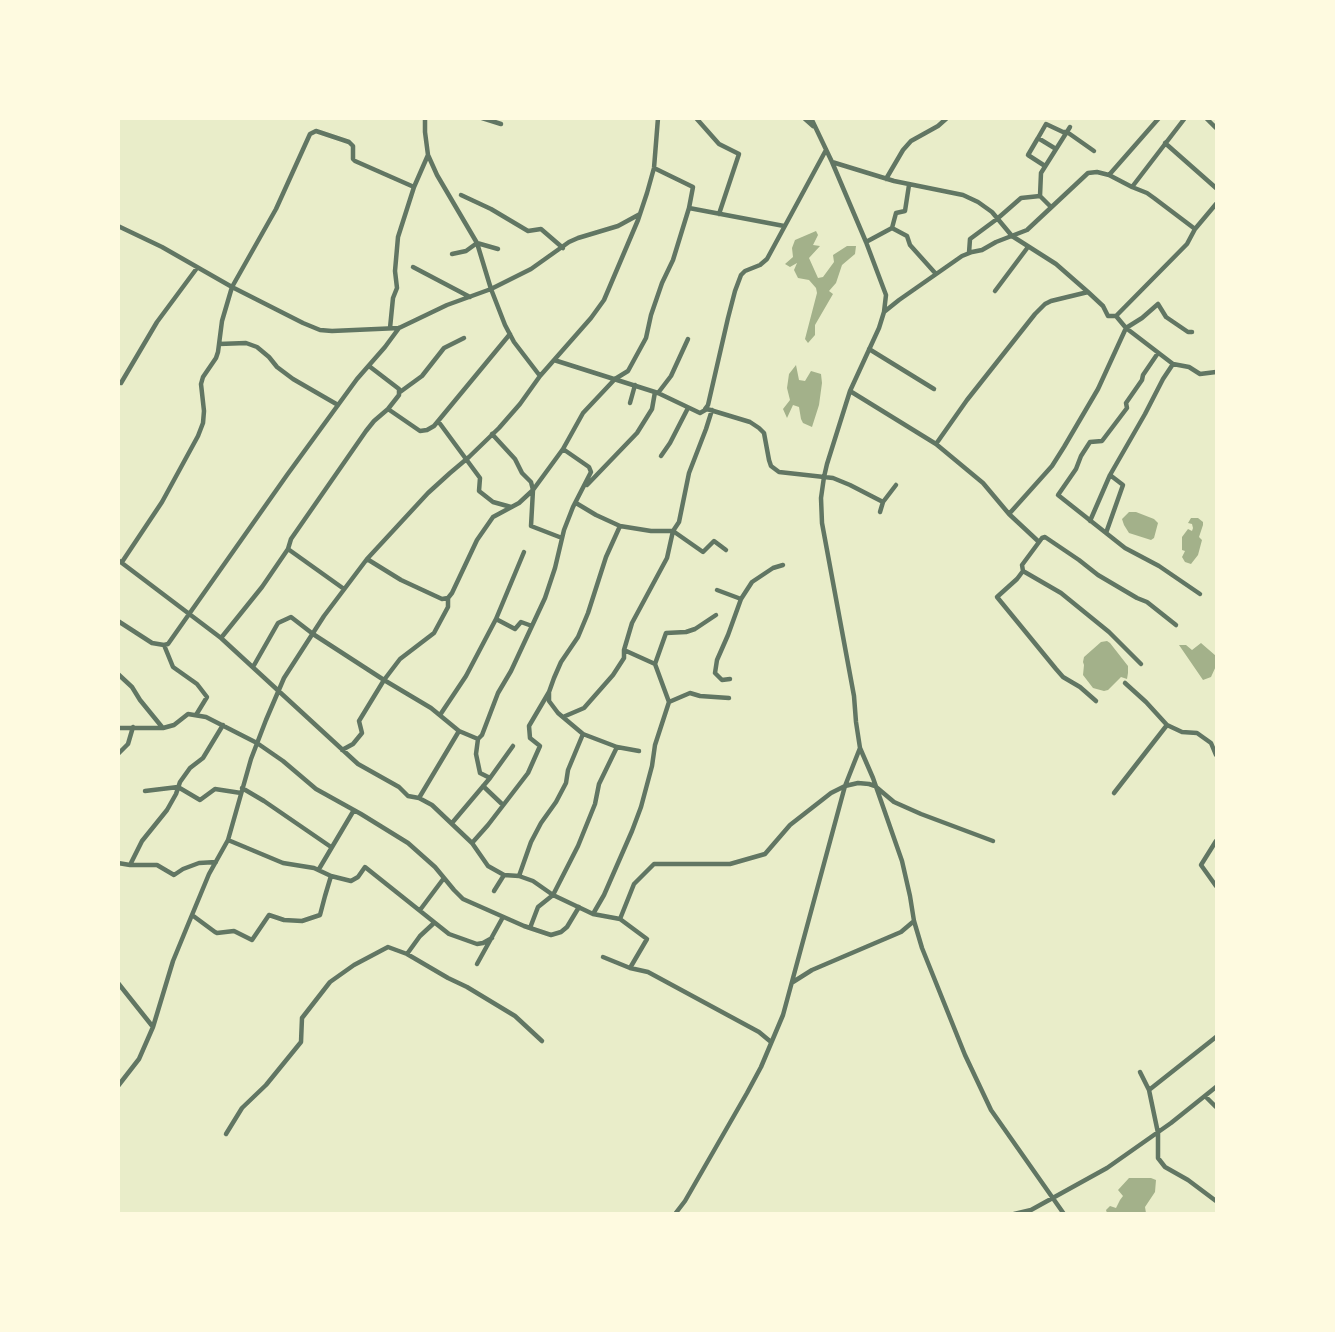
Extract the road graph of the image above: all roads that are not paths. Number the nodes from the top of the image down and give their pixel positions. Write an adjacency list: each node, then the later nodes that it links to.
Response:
1 (425, 118): 20 (street)
2 (482, 118): 11 (street)
3 (658, 118): 23 (street)
4 (696, 118): 36 (street)
5 (804, 118): 12 (street)
6 (811, 118): 12 (street)
7 (947, 118): 25 (street)
8 (1159, 118): 24 (street)
9 (1185, 118): 16 (street)
10 (1206, 118): 13 (street)
11 (501, 124)
12 (815, 127): 18 (street)
13 (1216, 128)
14 (1069, 130): 15 (street); 17 (street); 19 (street)
15 (1038, 138): 17 (street); 22 (street)
16 (1165, 143): 28 (street); 29 (street)
17 (1056, 149): 22 (street)
18 (826, 150): 21 (street); 39 (street)
19 (1094, 151)
20 (428, 155): 27 (street); 44 (street)
21 (832, 162): 25 (street); 43 (street)
22 (1045, 166): 31 (street)
23 (654, 168): 34 (street); 35 (street)
24 (1109, 175): 28 (street); 33 (street)
25 (886, 179): 26 (street)
26 (909, 185): 37 (street); 40 (street)
27 (414, 187): 53 (street); 60 (street)
28 (1132, 188): 41 (street)
29 (1216, 188)
30 (461, 195): 46 (street)
31 (1040, 196): 33 (street); 37 (street)
32 (1216, 204): 41 (street)
33 (1051, 207): 42 (street)
34 (688, 208): 36 (street); 75 (street)
35 (640, 214): 46 (street); 70 (street)
36 (719, 214): 39 (street)
37 (997, 219): 42 (street); 48 (street)
38 (118, 226): 51 (street)
39 (784, 226): 87 (street)
40 (892, 228): 43 (street); 52 (street)
41 (1195, 229): 59 (street)
42 (1012, 236): 45 (street); 48 (street)
43 (866, 242): 58 (street)
44 (477, 243): 47 (street); 49 (street); 54 (street)
45 (1028, 247): 55 (street); 56 (street)
46 (563, 248): 54 (street)
47 (498, 249)
48 (969, 253): 52 (street)
49 (452, 254)
50 (414, 267): 57 (street)
51 (197, 268): 53 (street); 76 (street)
52 (936, 274): 58 (street)
53 (232, 287): 60 (street); 67 (street)
54 (491, 290): 57 (street); 64 (street)
55 (995, 291)
56 (1088, 292): 59 (street); 90 (street)
57 (470, 297): 61 (street)
58 (884, 312): 68 (street)
59 (1116, 316): 62 (street)
60 (390, 328): 61 (street)
61 (399, 328): 72 (street)
62 (1126, 328): 63 (street); 69 (street); 103 (street)
63 (1192, 332)
64 (510, 334): 74 (street); 88 (street)
65 (464, 338): 80 (street)
66 (688, 339): 81 (street)
67 (219, 344): 83 (street); 114 (street)
68 (869, 349): 78 (street); 79 (street)
69 (1158, 353): 71 (street); 104 (street)
70 (554, 360): 74 (street); 75 (street)
71 (1173, 364): 73 (street); 94 (street)
72 (369, 366): 80 (street); 83 (street)
73 (1216, 372)
74 (540, 376): 89 (street)
75 (615, 379): 77 (street); 91 (street)
76 (119, 384)
77 (635, 385): 81 (street); 82 (street)
78 (934, 389)
79 (850, 391): 90 (street); 95 (street)
80 (400, 392): 85 (street)
81 (656, 393): 84 (street); 97 (street)
82 (630, 403)
83 (338, 405): 122 (street)
84 (688, 408): 87 (street); 92 (street)
85 (388, 409): 88 (street); 110 (street)
86 (712, 410): 87 (street); 95 (street); 106 (street)
87 (700, 413)
88 (438, 421): 93 (street)
89 (492, 434): 93 (street); 98 (street)
90 (936, 444): 103 (street)
91 (562, 449): 97 (street); 98 (street)
92 (661, 456)
93 (466, 459): 101 (street); 113 (street)
94 (1110, 475): 104 (street); 107 (street)
95 (824, 477): 99 (street); 158 (street)
96 (896, 485): 99 (street)
97 (583, 489): 100 (street)
98 (533, 490): 101 (street); 108 (street)
99 (883, 502): 102 (street)
100 (576, 503): 105 (street); 108 (street)
101 (511, 507): 120 (street)
102 (879, 512)
103 (1009, 514): 109 (street)
104 (1090, 521): 107 (street)
105 (620, 526): 106 (street); 140 (street)
106 (673, 531): 111 (street); 131 (street)
107 (1106, 533): 119 (street)
108 (562, 538): 127 (street)
109 (1039, 542): 116 (street); 126 (street)
110 (288, 549): 117 (street); 129 (street)
111 (726, 550)
112 (524, 552): 124 (street)
113 (367, 559): 117 (street); 120 (street)
114 (120, 561): 122 (street)
115 (783, 565): 121 (street)
116 (1023, 571): 133 (street); 142 (street)
117 (344, 589): 128 (street)
118 (717, 590): 121 (street)
119 (1200, 594)
120 (447, 598): 137 (street)
121 (741, 599): 136 (street)
122 (189, 613): 129 (street); 130 (street)
123 (716, 615): 132 (street)
124 (496, 619): 127 (street); 145 (street)
125 (118, 621): 130 (street)
126 (1176, 625)
127 (532, 626): 154 (street)
128 (313, 634): 134 (street); 137 (street); 139 (street)
129 (221, 638): 134 (street)
130 (164, 645): 144 (street)
131 (624, 650): 132 (street); 146 (street)
132 (655, 663): 143 (street)
133 (1141, 664)
134 (253, 667): 139 (street)
135 (118, 674): 151 (street)
136 (730, 679)
137 (384, 680): 145 (street); 159 (street)
138 (1125, 683): 148 (street)
139 (278, 691): 155 (street); 159 (street)
140 (549, 692): 146 (street); 172 (street)
141 (729, 698): 143 (street)
142 (1096, 700)
143 (669, 702): 193 (street)
144 (196, 715): 147 (street); 151 (street)
145 (440, 715): 152 (street)
146 (563, 717): 153 (street)
147 (222, 725): 155 (street); 167 (street)
148 (1167, 725): 162 (street); 170 (street)
149 (133, 727): 150 (street); 151 (street); 161 (street)
150 (118, 728)
151 (163, 728)
152 (459, 731): 154 (street); 171 (street)
153 (583, 734): 157 (street); 186 (street)
154 (478, 739): 163 (street)
155 (257, 742): 169 (street); 173 (street)
156 (513, 746): 163 (street)
157 (616, 747): 160 (street); 190 (street)
158 (860, 748): 165 (street); 166 (street)
159 (342, 750): 171 (street)
160 (639, 751)
161 (118, 754)
162 (1216, 755)
163 (490, 778): 164 (street)
164 (483, 786): 172 (street); 174 (street)
165 (845, 786): 166 (street); 196 (street); 205 (street)
166 (875, 786): 177 (street); 197 (street)
167 (178, 787): 168 (street); 169 (street); 182 (street)
168 (145, 791)
169 (242, 791): 175 (street); 179 (street)
170 (1114, 793)
171 (419, 798): 174 (street)
172 (503, 805): 178 (street)
173 (354, 810): 179 (street); 187 (street)
174 (452, 824): 178 (street)
175 (228, 840): 180 (street); 183 (street)
176 (1216, 840): 188 (street)
177 (993, 841)
178 (472, 843): 184 (street)
179 (331, 848): 183 (street)
180 (216, 862): 182 (street); 194 (street)
181 (118, 863): 182 (street)
182 (130, 865)
183 (319, 869): 185 (street)
184 (504, 875): 186 (street); 189 (street)
185 (332, 876): 192 (street); 194 (street)
186 (519, 876): 190 (street)
187 (444, 878): 192 (street); 195 (street)
188 (1216, 886)
189 (494, 891)
190 (552, 895): 191 (street); 199 (street)
191 (579, 907): 193 (street); 199 (street)
192 (420, 909): 198 (street)
193 (594, 914): 196 (street)
194 (192, 915): 207 (street)
195 (503, 917): 199 (street); 200 (street)
196 (620, 919): 204 (street)
197 (914, 921): 205 (street); 219 (street)
198 (434, 923): 200 (street); 201 (street)
199 (530, 928)
200 (492, 938): 203 (street)
201 (406, 954): 209 (street); 218 (street)
202 (603, 957): 204 (street)
203 (477, 964)
204 (630, 969): 210 (street)
205 (793, 982): 210 (street)
206 (118, 983): 207 (street)
207 (153, 1027): 212 (street)
208 (1216, 1037): 214 (street)
209 (542, 1041)
210 (771, 1042): 222 (street)
211 (1140, 1072): 214 (street)
212 (118, 1086)
213 (1216, 1087): 215 (street)
214 (1149, 1090): 217 (street)
215 (1205, 1096): 216 (street); 217 (street)
216 (1216, 1107)
217 (1158, 1133): 219 (street); 220 (street)
218 (226, 1134)
219 (1053, 1198): 221 (street); 224 (street)
220 (1216, 1201)
221 (1033, 1212): 223 (street)
222 (675, 1214)
223 (1014, 1214)
224 (1064, 1214)

